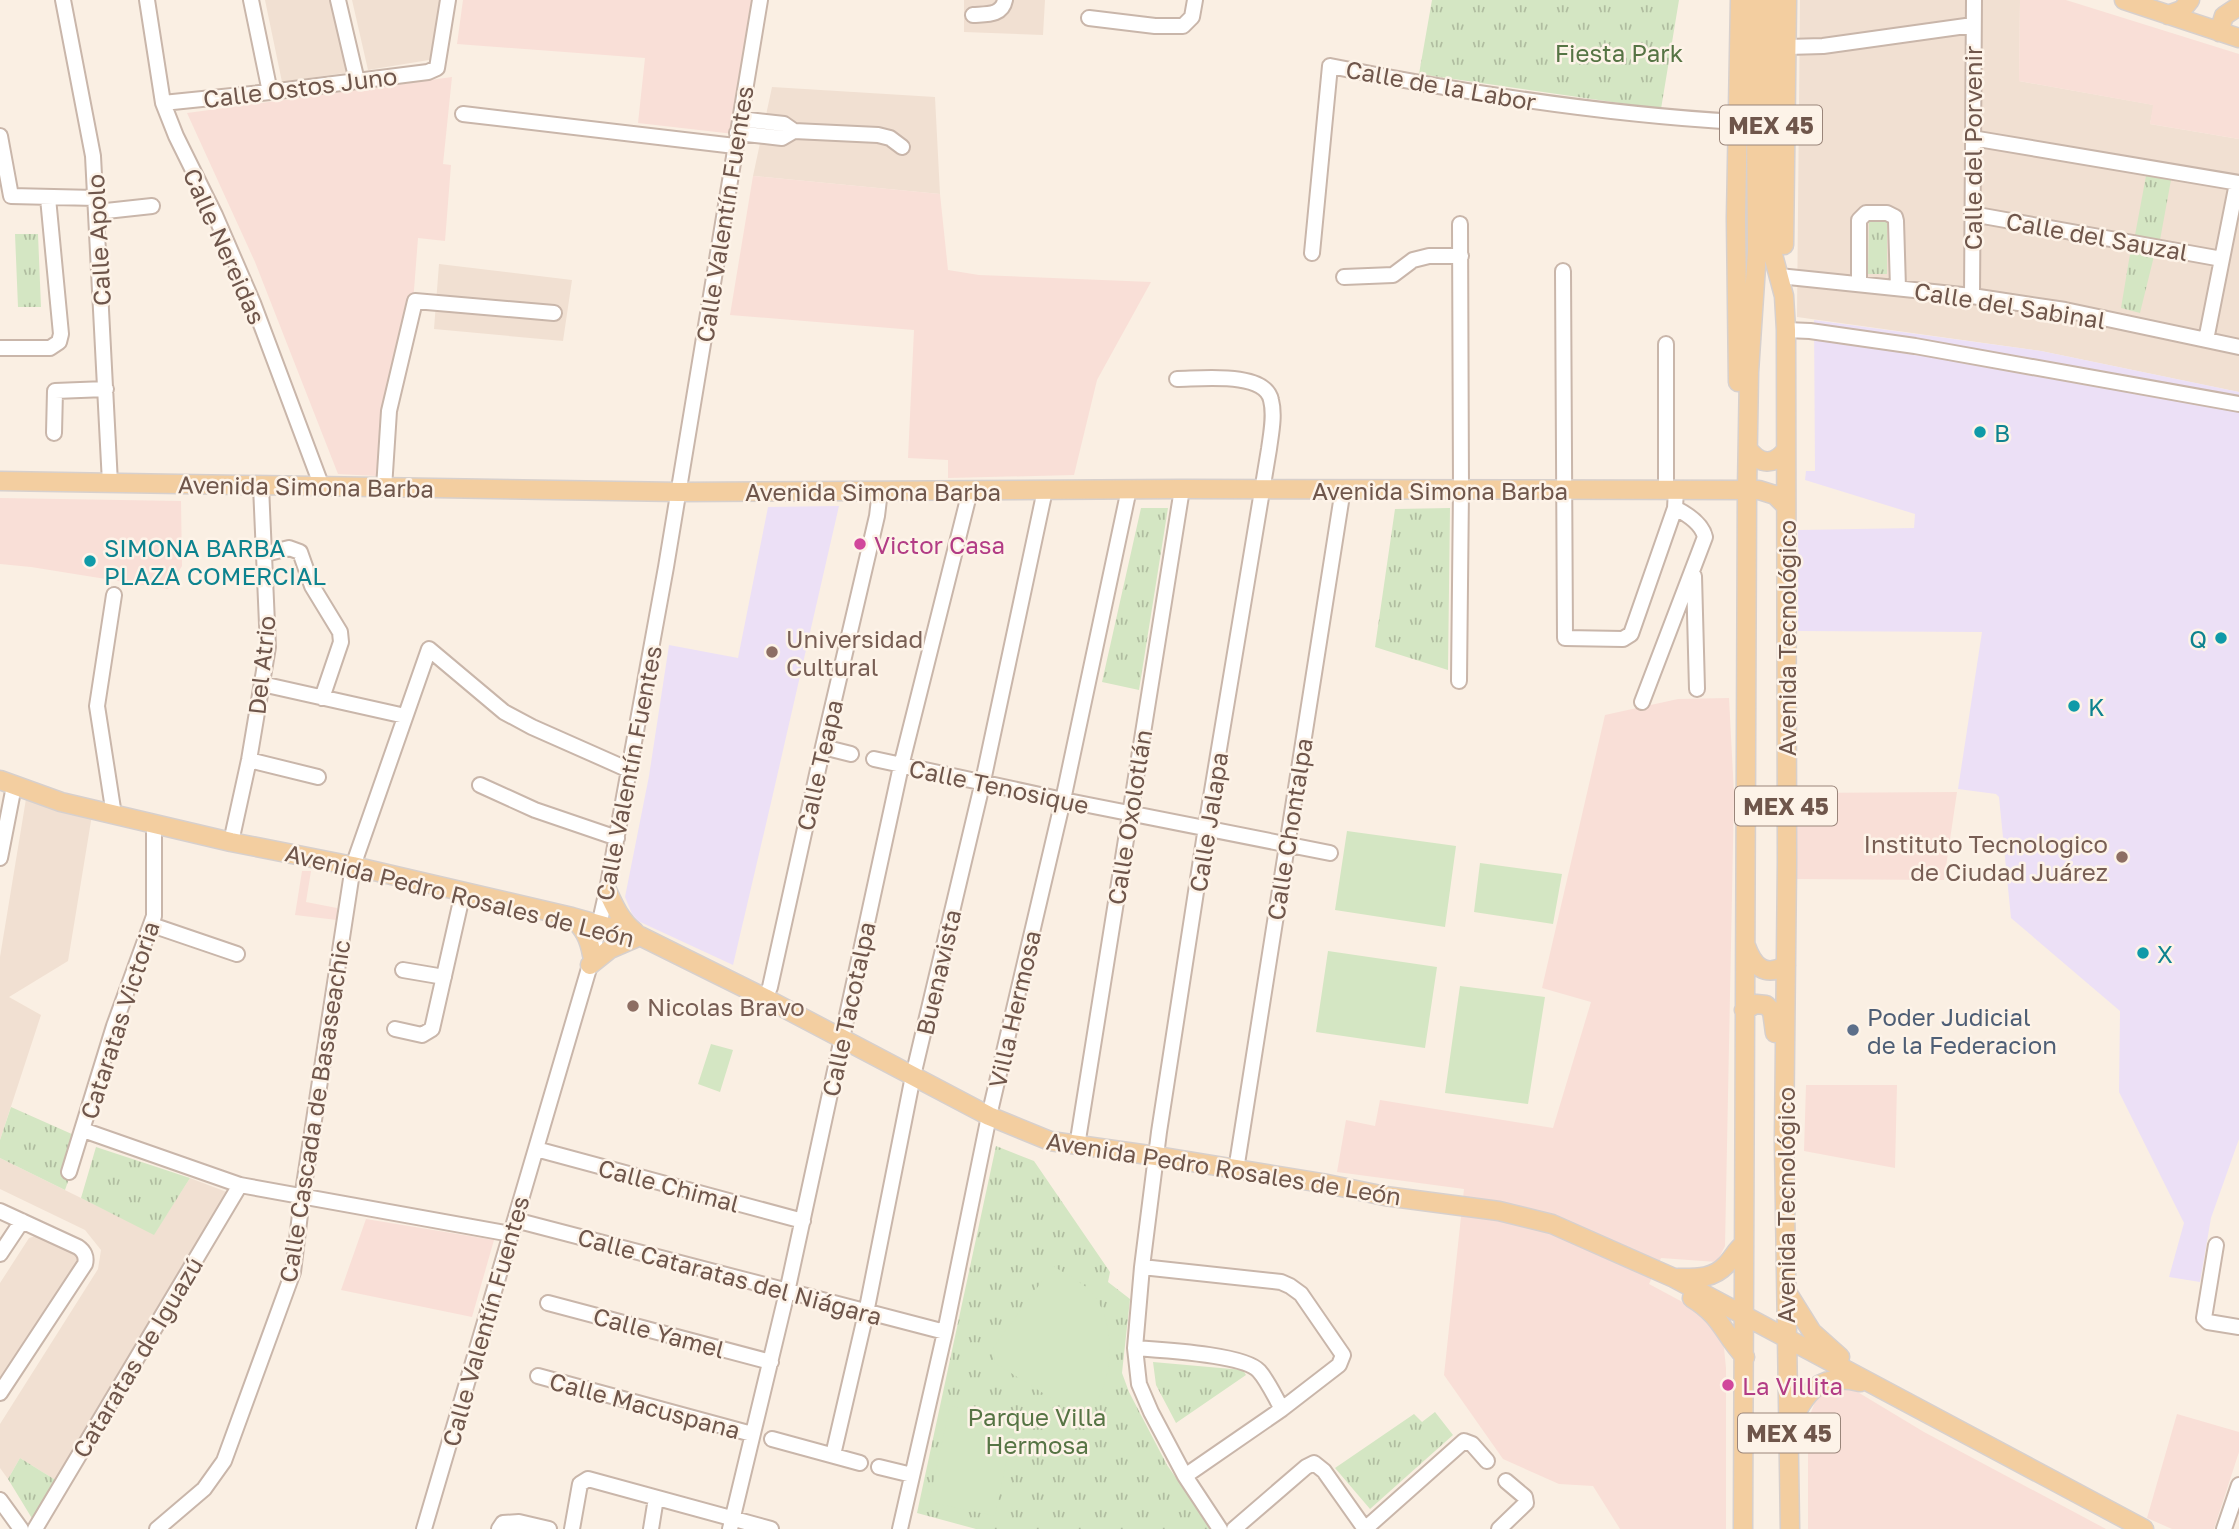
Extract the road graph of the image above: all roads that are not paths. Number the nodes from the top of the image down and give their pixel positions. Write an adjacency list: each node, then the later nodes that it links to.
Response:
1 (63, 0): 36 (street, Calle Apolo)
2 (147, 0): 27 (street, Calle Nereidas)
3 (251, 0): 26 (street)
4 (338, 0): 25 (street)
5 (448, 0): 25 (street, Calle Ostos Juno)
6 (760, 0): 30 (street, Calle Valentín Fuentes)
7 (1005, 0): 18 (street)
8 (1195, 0): 20 (street)
9 (1740, 0): 29 (main road)
10 (1755, 0): 40 (main road, Avenida Tecnológico / MEX 45)
11 (1769, 0): 40 (main road, Avenida Tecnológico / MEX 45)
12 (1787, 0): 24 (main road)
13 (1974, 0): 21 (street, Calle del Porvenir)
14 (2124, 0): 19 (main road)
15 (2190, 0): 19 (main road)
16 (2226, 0): 17 (main road)
17 (2239, 5): 22 (main road)
18 (973, 15)
19 (2168, 15): 22 (main road)
20 (1089, 18)
21 (1973, 25): 24 (street); 32 (street, Calle del Porvenir)
22 (2219, 32): 23 (main road)
23 (2239, 38)
24 (1787, 47): 45 (main road)
25 (357, 80): 26 (street, Calle Ostos Juno)
26 (270, 92): 27 (street, Calle Ostos Juno)
27 (163, 103): 65 (street, Calle Nereidas)
28 (463, 114): 30 (street)
29 (1737, 122): 41 (street, Calle de la Labor); 74 (main road)
30 (738, 133): 33 (street); 77 (street, Calle Valentín Fuentes)
31 (0, 136): 35 (street)
32 (1972, 138): 34 (street); 38 (street, Calle del Porvenir)
33 (902, 147)
34 (2238, 183): 43 (street)
35 (48, 198): 36 (street); 55 (street)
36 (97, 205): 37 (street); 57 (street, Calle Apolo)
37 (152, 206)
38 (1972, 214): 43 (street, Calle del Sauzal); 49 (street, Calle del Porvenir)
39 (1460, 224): 42 (street)
40 (1765, 251): 45 (main road, Avenida Tecnológico / MEX 45); 60 (main road, Avenida Tecnológico / MEX 45)
41 (1312, 253)
42 (1461, 256): 46 (street); 70 (street)
43 (2222, 259): 52 (street)
44 (1563, 271): 73 (street)
45 (1779, 276): 47 (street, Calle del Sabinal); 51 (main road, Avenida Tecnológico / MEX 45)
46 (1344, 277)
47 (1859, 284): 48 (street, Calle del Sabinal); 48 (street)
48 (1898, 288): 49 (street, Calle del Sabinal)
49 (1972, 296): 52 (street, Calle del Sabinal)
50 (554, 313): 66 (street)
51 (1786, 330): 58 (street); 61 (main road, Avenida Tecnológico / MEX 45)
52 (2206, 340): 54 (street, Calle del Sabinal)
53 (1666, 344): 78 (street)
54 (2239, 347)
55 (0, 348)
56 (1177, 379): 72 (street, Calle Jalapa)
57 (106, 389): 59 (street); 63 (street, Calle Apolo)
58 (2239, 404)
59 (54, 433)
60 (1748, 449): 61 (main road); 74 (main road, Avenida Tecnológico / MEX 45)
61 (1786, 450): 79 (main road, Avenida Tecnológico / MEX 45)
62 (0, 481): 63 (main road, Avenida Simona Barba)
63 (110, 483): 64 (main road, Avenida Simona Barba)
64 (261, 486): 65 (main road, Avenida Simona Barba); 80 (street, Del Atrio)
65 (322, 487): 66 (main road, Avenida Simona Barba)
66 (384, 488): 77 (main road, Avenida Simona Barba)
67 (1129, 489): 68 (main road, Avenida Simona Barba); 71 (main road, Avenida Simona Barba); 99 (street, Villa Hermosa)
68 (1182, 489): 72 (main road, Avenida Simona Barba); 100 (street, Calle Oxolotlán)
69 (1342, 489): 70 (main road, Avenida Simona Barba); 72 (main road, Avenida Simona Barba); 106 (street, Calle Chontalpa)
70 (1461, 489): 73 (main road, Avenida Simona Barba); 83 (street)
71 (1045, 490): 76 (main road, Avenida Simona Barba); 96 (street, Buenavista)
72 (1262, 490): 103 (street, Calle Jalapa)
73 (1565, 490): 78 (main road, Avenida Simona Barba); 78 (street)
74 (1746, 490): 78 (main road, Avenida Simona Barba); 79 (main road, Avenida Simona Barba); 116 (main road, Avenida Tecnológico / MEX 45)
75 (880, 491): 76 (main road, Avenida Simona Barba); 77 (main road, Avenida Simona Barba); 89 (street, Calle Teapa)
76 (970, 491): 93 (street, Calle Tacotalpa)
77 (679, 492): 94 (street, Calle Valentín Fuentes)
78 (1672, 496): 81 (street)
79 (1786, 506): 119 (main road, Avenida Tecnológico / MEX 45)
80 (265, 554): 84 (street, Del Atrio); 86 (street)
81 (1694, 568): 85 (street); 87 (street)
82 (114, 595): 101 (street)
83 (1460, 681)
84 (262, 684): 86 (street); 92 (street, Del Atrio)
85 (1697, 689)
86 (322, 698): 88 (street)
87 (1642, 702)
88 (405, 716): 94 (street, Calle Cascada de Basaseachic); 109 (street, Calle Cascada de Basaseachic)
89 (823, 747): 90 (street); 122 (street, Calle Teapa)
90 (851, 754)
91 (874, 759): 93 (street, Calle Tenosique)
92 (249, 760): 95 (street); 105 (street, Del Atrio)
93 (901, 766): 96 (street, Calle Tenosique); 125 (street, Calle Tacotalpa)
94 (629, 770): 104 (street, Calle Valentín Fuentes)
95 (318, 777)
96 (983, 781): 99 (street, Calle Tenosique); 126 (street, Buenavista)
97 (7, 783): 101 (main road, Avenida Pedro Rosales de León); 108 (street)
98 (480, 785): 104 (street)
99 (1063, 800): 100 (street, Calle Tenosique); 127 (street, Villa Hermosa)
100 (1130, 813): 103 (street, Calle Tenosique); 129 (street, Calle Oxolotlán)
101 (114, 815): 102 (main road, Avenida Pedro Rosales de León)
102 (154, 823): 105 (main road, Avenida Pedro Rosales de León); 114 (street, Cataratas Victoria)
103 (1206, 827): 106 (street, Calle Tenosique); 131 (street, Calle Jalapa)
104 (617, 838): 110 (street, Calle Valentín Fuentes)
105 (231, 842): 109 (main road, Avenida Pedro Rosales de León)
106 (1287, 846): 107 (street, Calle Tenosique); 132 (street, Calle Chontalpa)
107 (1330, 853)
108 (0, 858)
109 (353, 866): 111 (main road, Avenida Pedro Rosales de León); 136 (street, Calle Cascada de Basaseachic)
110 (607, 890): 113 (street, Calle Valentín Fuentes); 115 (main road)
111 (463, 892): 112 (main road, Avenida Pedro Rosales de León); 121 (street)
112 (572, 917): 113 (main road, Avenida Pedro Rosales de León); 118 (main road)
113 (599, 924): 115 (main road, Avenida Pedro Rosales de León); 118 (street, Calle Valentín Fuentes)
114 (152, 925): 117 (street); 128 (street, Cataratas Victoria)
115 (640, 936): 118 (main road); 122 (main road, Avenida Pedro Rosales de León)
116 (1745, 943): 119 (main road); 123 (main road, Avenida Tecnológico / MEX 45)
117 (237, 954)
118 (591, 960): 130 (street, Calle Valentín Fuentes)
119 (1786, 965): 133 (main road, Avenida Tecnológico / MEX 45)
120 (403, 970): 121 (street)
121 (444, 977): 124 (street)
122 (765, 998): 125 (main road, Avenida Pedro Rosales de León)
123 (1744, 1010): 133 (main road); 141 (main road, Avenida Tecnológico / MEX 45)
124 (395, 1030)
125 (841, 1038): 126 (main road, Avenida Pedro Rosales de León); 139 (street, Calle Tacotalpa)
126 (913, 1076): 127 (main road, Avenida Pedro Rosales de León); 149 (street, Buenavista)
127 (989, 1116): 129 (main road, Avenida Pedro Rosales de León); 152 (street, Villa Hermosa)
128 (83, 1130): 134 (street, Cataratas Victoria); 135 (street, Calle Cataratas del Niágara)
129 (1077, 1146): 131 (main road, Avenida Pedro Rosales de León)
130 (536, 1149): 139 (street, Calle Chimal); 140 (street, Calle Valentín Fuentes)
131 (1156, 1156): 132 (main road, Avenida Pedro Rosales de León); 144 (street, Calle Jalapa)
132 (1236, 1170): 145 (main road, Avenida Pedro Rosales de León)
133 (1784, 1171): 147 (main road, Avenida Tecnológico / MEX 45)
134 (69, 1172)
135 (240, 1185): 136 (street, Calle Cataratas del Niágara); 177 (street, Cataratas de Iguazú)
136 (302, 1198): 140 (street, Calle Cataratas del Niágara); 178 (street, Calle Cascada de Basaseachic)
137 (0, 1211): 138 (street)
138 (22, 1221): 143 (street); 159 (street)
139 (803, 1221): 146 (street, Calle Tacotalpa)
140 (513, 1227): 146 (street, Calle Cataratas del Niágara); 179 (street, Calle Valentín Fuentes)
141 (1744, 1244): 145 (main road); 150 (main road, Avenida Tecnológico / MEX 45)
142 (2216, 1245): 151 (street)
143 (0, 1254)
144 (1142, 1267): 154 (street, Calle Jalapa); 160 (street)
145 (1674, 1278): 150 (main road, Avenida Pedro Rosales de León); 155 (main road)
146 (787, 1292): 149 (street, Calle Cataratas del Niágara); 156 (street, Calle Tacotalpa)
147 (1787, 1292): 153 (main road, Avenida Tecnológico / MEX 45); 158 (main road)
148 (548, 1303): 156 (street, Calle Yamel)
149 (866, 1313): 152 (street, Calle Cataratas del Niágara); 164 (street, Buenavista)
150 (1744, 1315): 153 (main road, Avenida Pedro Rosales de León); 155 (main road, Avenida Tecnológico / MEX 45)
151 (2239, 1327)
152 (945, 1332): 168 (street, Villa Hermosa)
153 (1786, 1337): 158 (main road, Avenida Pedro Rosales de León); 161 (main road, Avenida Tecnológico / MEX 45)
154 (1135, 1348): 160 (street); 169 (street, Calle Jalapa)
155 (1745, 1357): 189 (main road, Avenida Tecnológico / MEX 45)
156 (771, 1362): 162 (street, Calle Tacotalpa)
157 (538, 1376): 162 (street, Calle Macuspana)
158 (1879, 1386): 161 (main road); 191 (main road, Avenida Pedro Rosales de León)
159 (0, 1393)
160 (1282, 1409): 169 (street)
161 (1789, 1426): 190 (main road, Avenida Tecnológico / MEX 45)
162 (752, 1434): 174 (street, Calle Tacotalpa)
163 (772, 1439): 164 (street, Calle Macuspana)
164 (833, 1455): 166 (street, Calle Macuspana)
165 (1487, 1461): 187 (street)
166 (860, 1462)
167 (879, 1467): 168 (street)
168 (912, 1475): 184 (street, Villa Hermosa)
169 (1185, 1476): 185 (street, Calle Jalapa)
170 (1506, 1481): 188 (street)
171 (2239, 1485): 192 (street)
172 (656, 1499): 174 (street); 181 (street); 182 (street)
173 (0, 1500): 176 (street)
174 (731, 1524): 183 (street)
175 (501, 1526): 180 (street)
176 (21, 1529)
177 (35, 1529)
178 (158, 1529)
179 (424, 1529)
180 (549, 1529)
181 (572, 1529)
182 (651, 1529)
183 (771, 1529)
184 (901, 1529)
185 (1220, 1529)
186 (1234, 1529): 187 (street)
187 (1365, 1529)
188 (1499, 1529)
189 (1743, 1529)
190 (1790, 1529)
191 (2144, 1529)
192 (2224, 1529)

